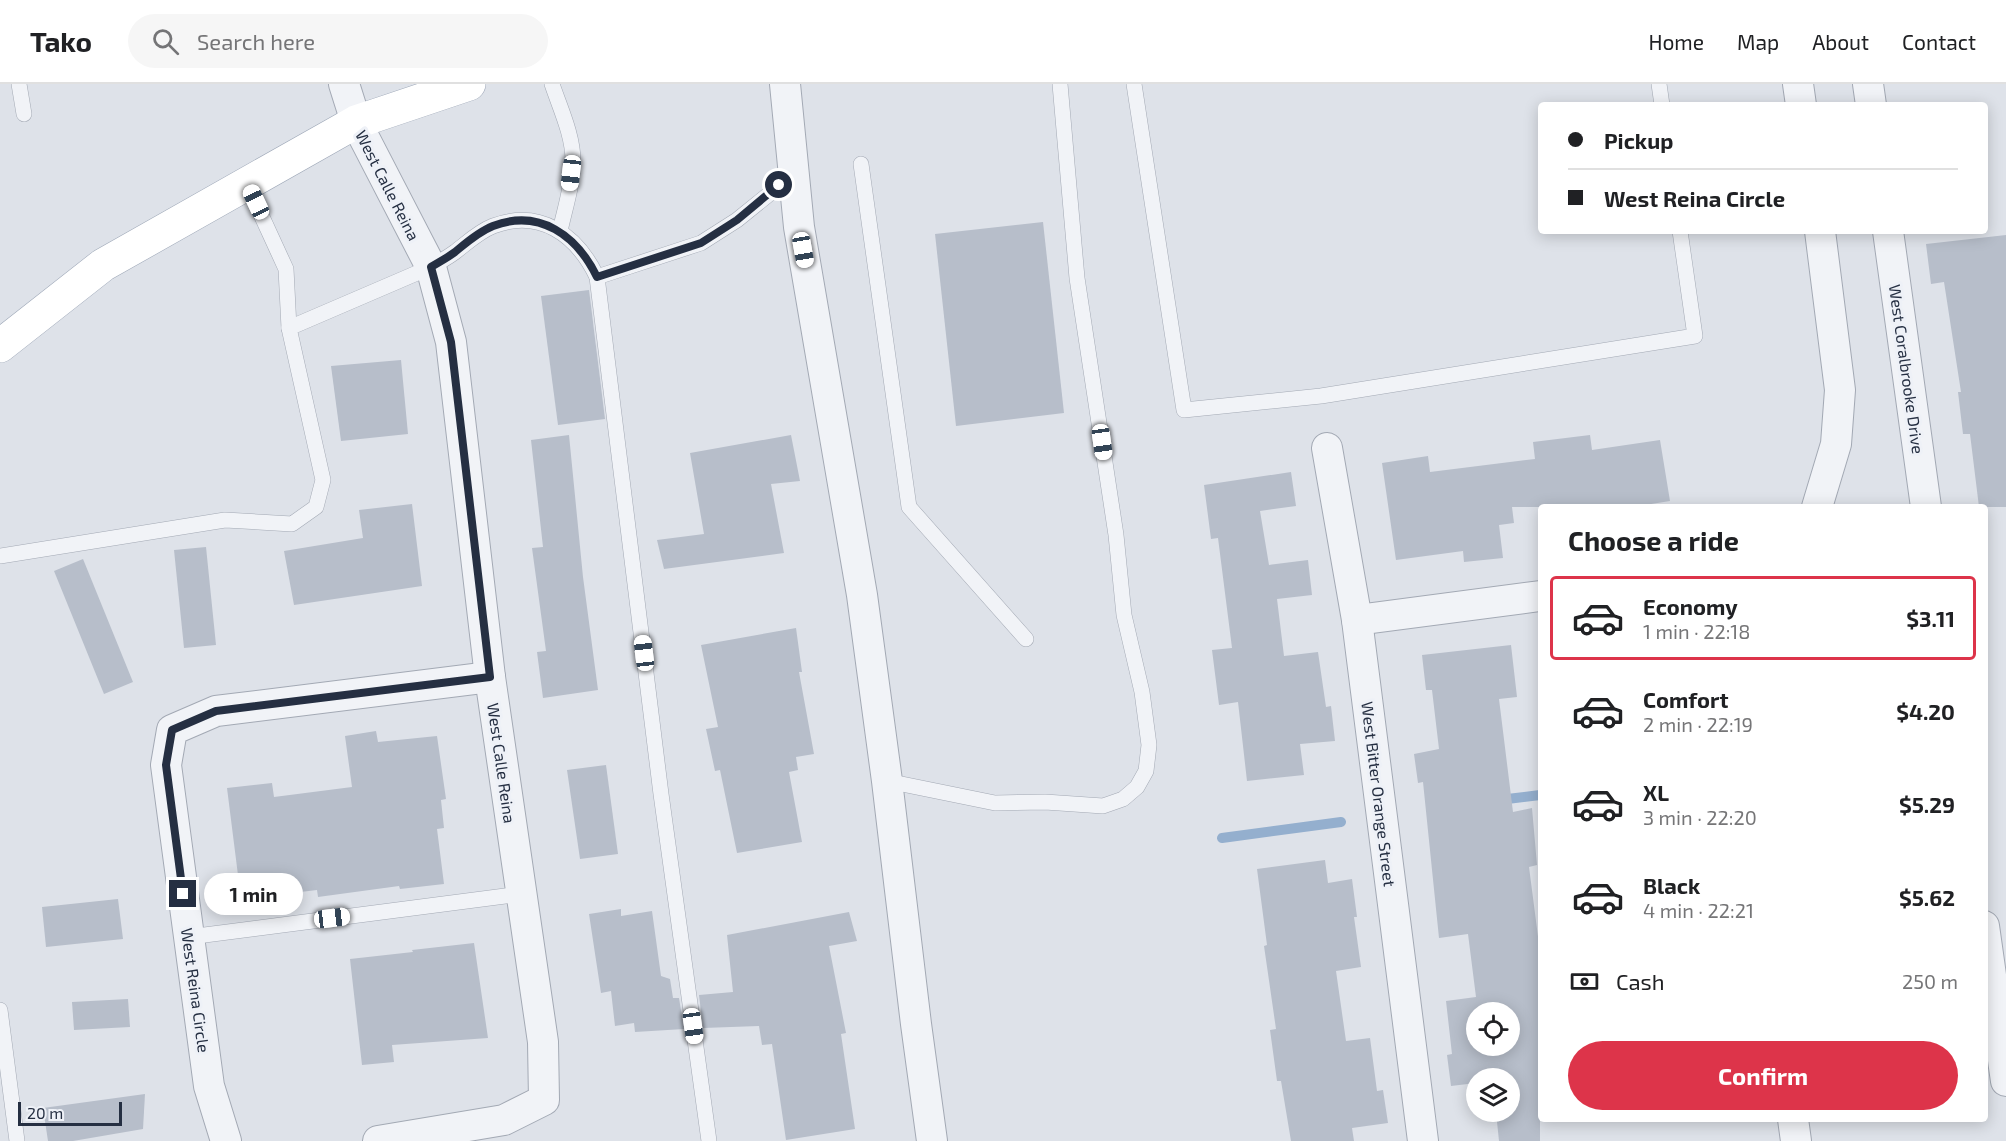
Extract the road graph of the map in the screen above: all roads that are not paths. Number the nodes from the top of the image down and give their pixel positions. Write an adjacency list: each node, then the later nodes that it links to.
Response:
1 (20, 84): 14 (lane)
2 (344, 84): 15 (street, West Calle Reina)
3 (469, 84): 15 (main road)
4 (552, 84): 19 (lane)
5 (785, 84): 17 (street)
6 (1060, 84): 35 (lane)
7 (1134, 84): 20 (lane)
8 (1659, 84): 11 (lane)
9 (1798, 84): 12 (street)
10 (1868, 84): 13 (street)
11 (1662, 102)
12 (1801, 102)
13 (1871, 102)
14 (24, 114)
15 (356, 122): 18 (main road); 23 (street, West Calle Reina)
16 (861, 164): 33 (lane)
17 (794, 174): 24 (lane); 35 (street)
18 (247, 184): 25 (lane); 26 (main road)
19 (560, 231): 23 (lane); 24 (lane)
20 (1680, 234)
21 (1820, 234): 28 (street)
22 (1888, 234): 29 (street, West Coralbrooke Drive)
23 (431, 267): 25 (lane); 34 (street, West Calle Reina)
24 (597, 277): 45 (lane)
25 (289, 328): 30 (lane)
26 (0, 346)
27 (1327, 448): 32 (street, West Bitter Orange Street)
28 (1818, 504)
29 (1926, 504)
30 (0, 556)
31 (1538, 596): 32 (street)
32 (1357, 620): 47 (street, West Bitter Orange Street)
33 (1026, 639)
34 (490, 677): 36 (street, West Calle Reina); 37 (street, West Reina Circle)
35 (887, 781): 46 (street)
36 (521, 894): 37 (lane); 44 (street, West Calle Reina)
37 (189, 937): 43 (street, West Reina Circle)
38 (1988, 954): 40 (street)
39 (0, 1010): 42 (lane)
40 (2006, 1081)
41 (1793, 1122): 48 (street)
42 (17, 1141)
43 (226, 1141)
44 (378, 1141)
45 (708, 1141)
46 (932, 1141)
47 (1423, 1141)
48 (1796, 1141)

